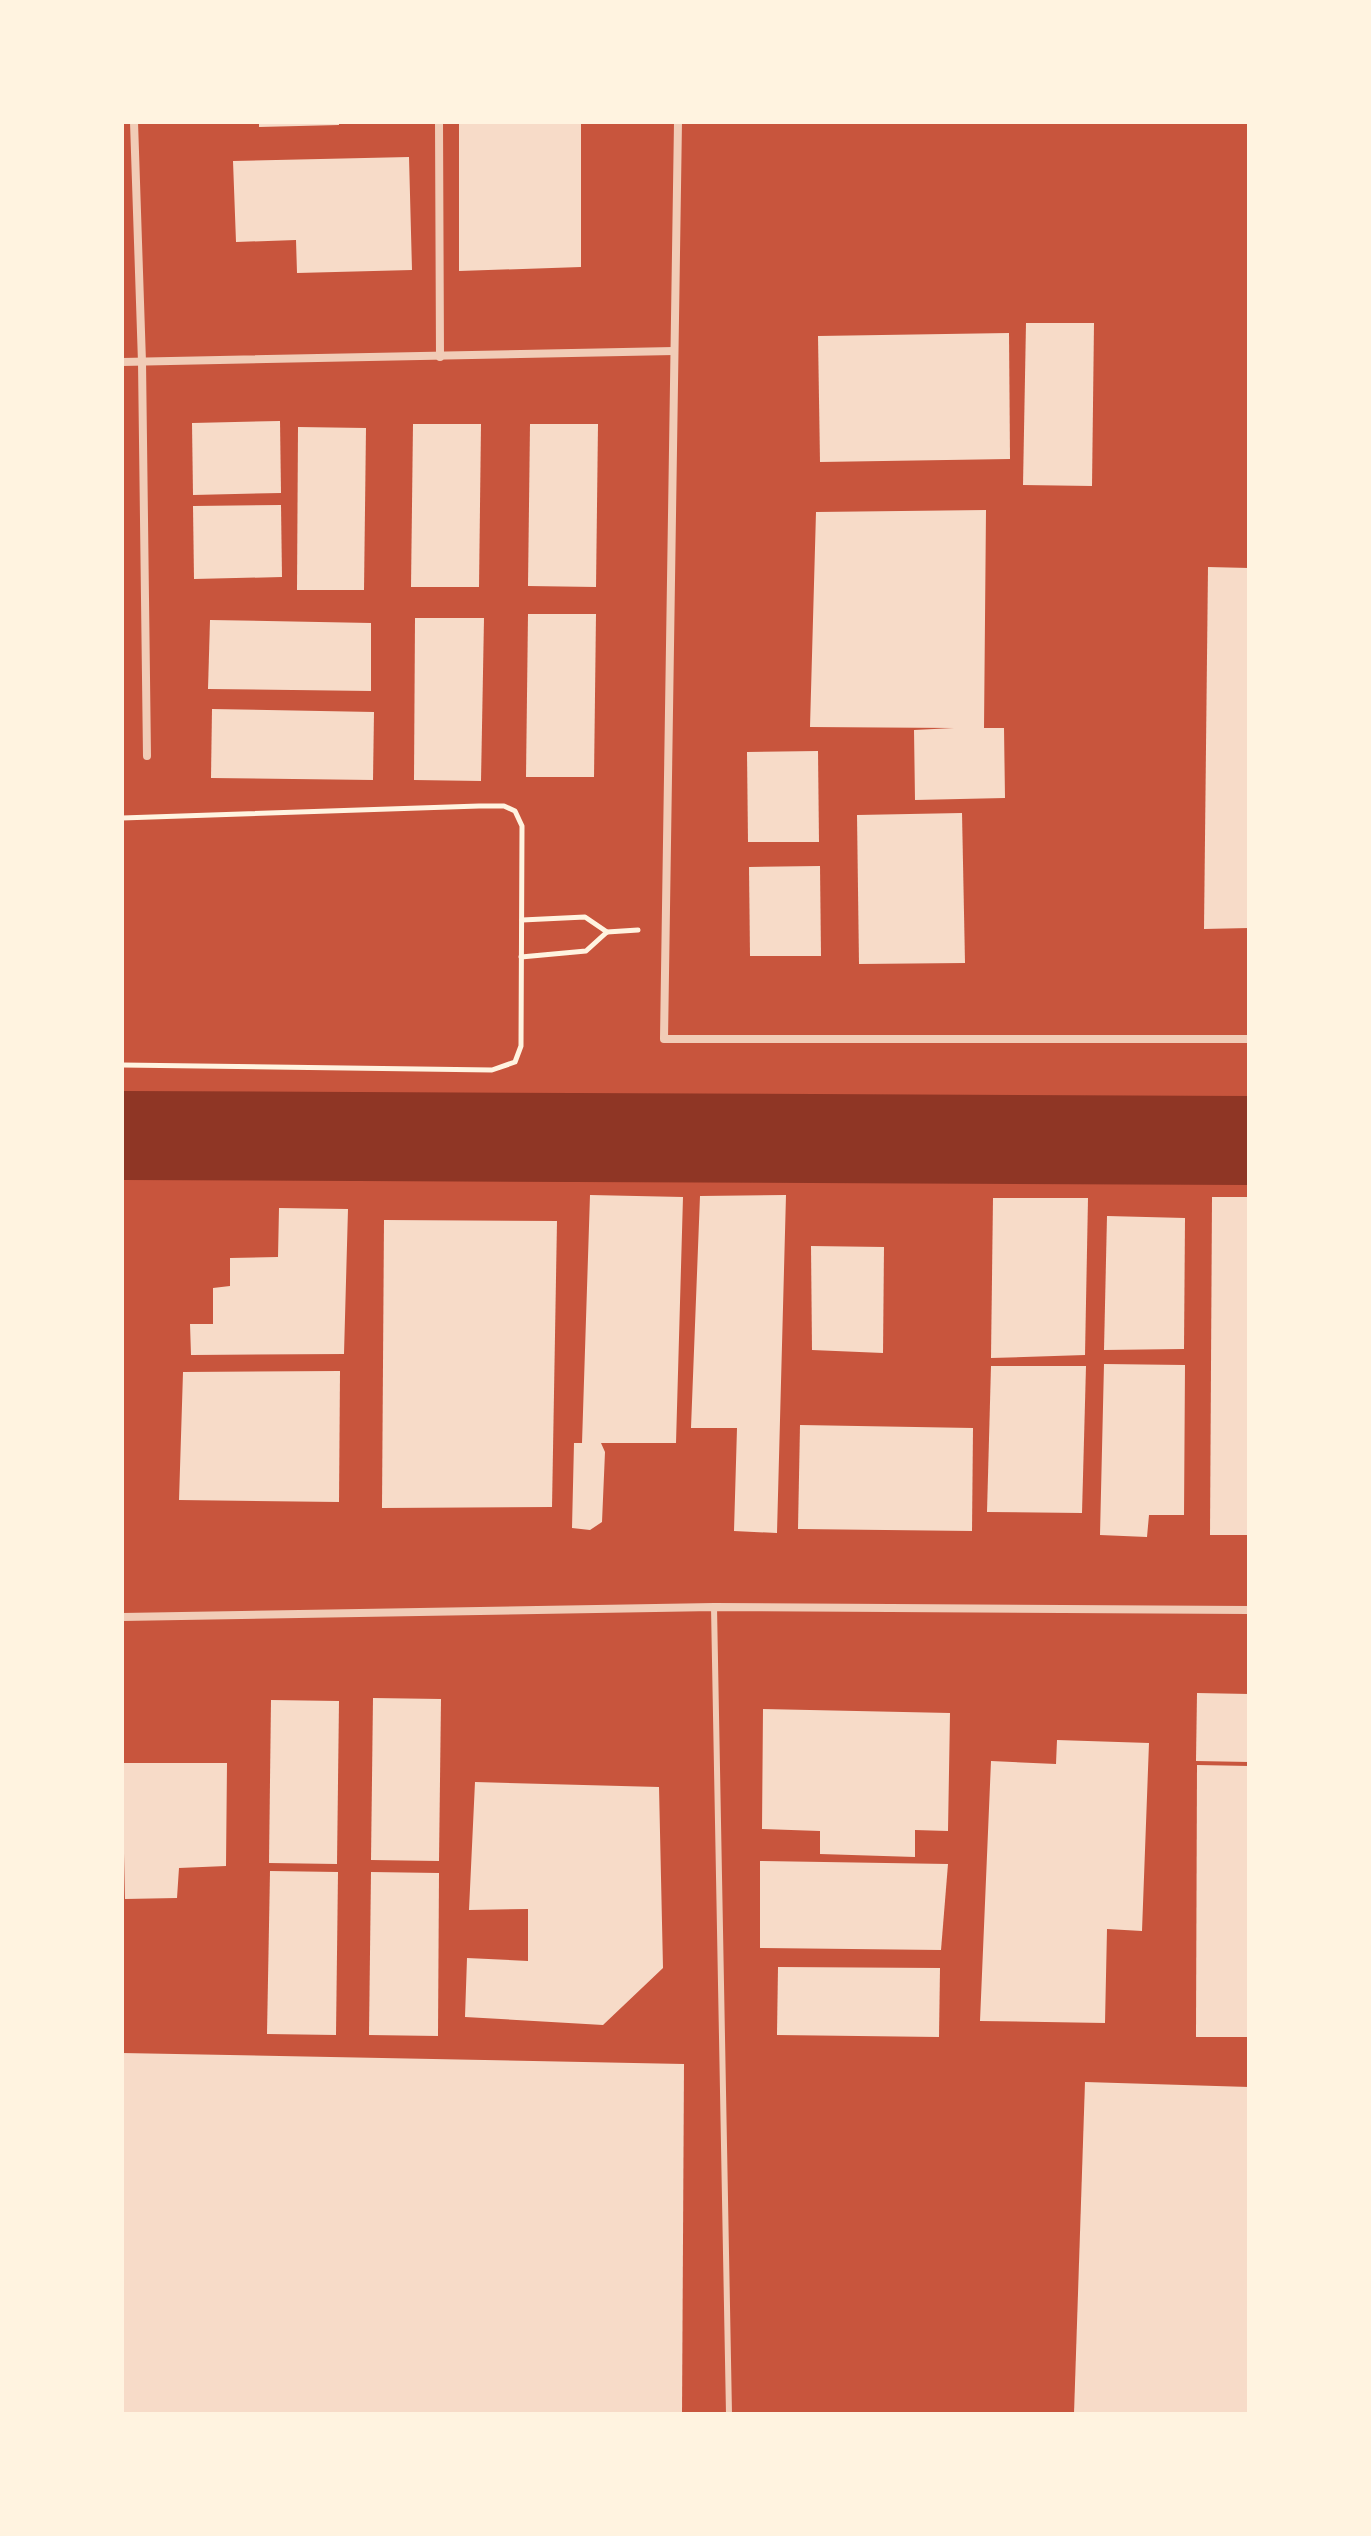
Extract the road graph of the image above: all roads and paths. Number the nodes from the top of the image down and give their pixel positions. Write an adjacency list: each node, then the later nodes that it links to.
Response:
1 (134, 122): 7 (street)
2 (439, 122): 5 (street)
3 (678, 122): 4 (street)
4 (674, 351): 5 (street); 12 (street)
5 (440, 357): 7 (street)
6 (122, 362): 7 (street)
7 (142, 362): 8 (street)
8 (147, 756)
9 (122, 818): 10 (path)
10 (522, 920): 11 (path); 11 (path)
11 (521, 957): 13 (path)
12 (1249, 1039)
13 (122, 1065)
14 (714, 1607): 15 (street); 16 (street); 17 (lane)
15 (1249, 1610)
16 (122, 1617)
17 (729, 2414)

